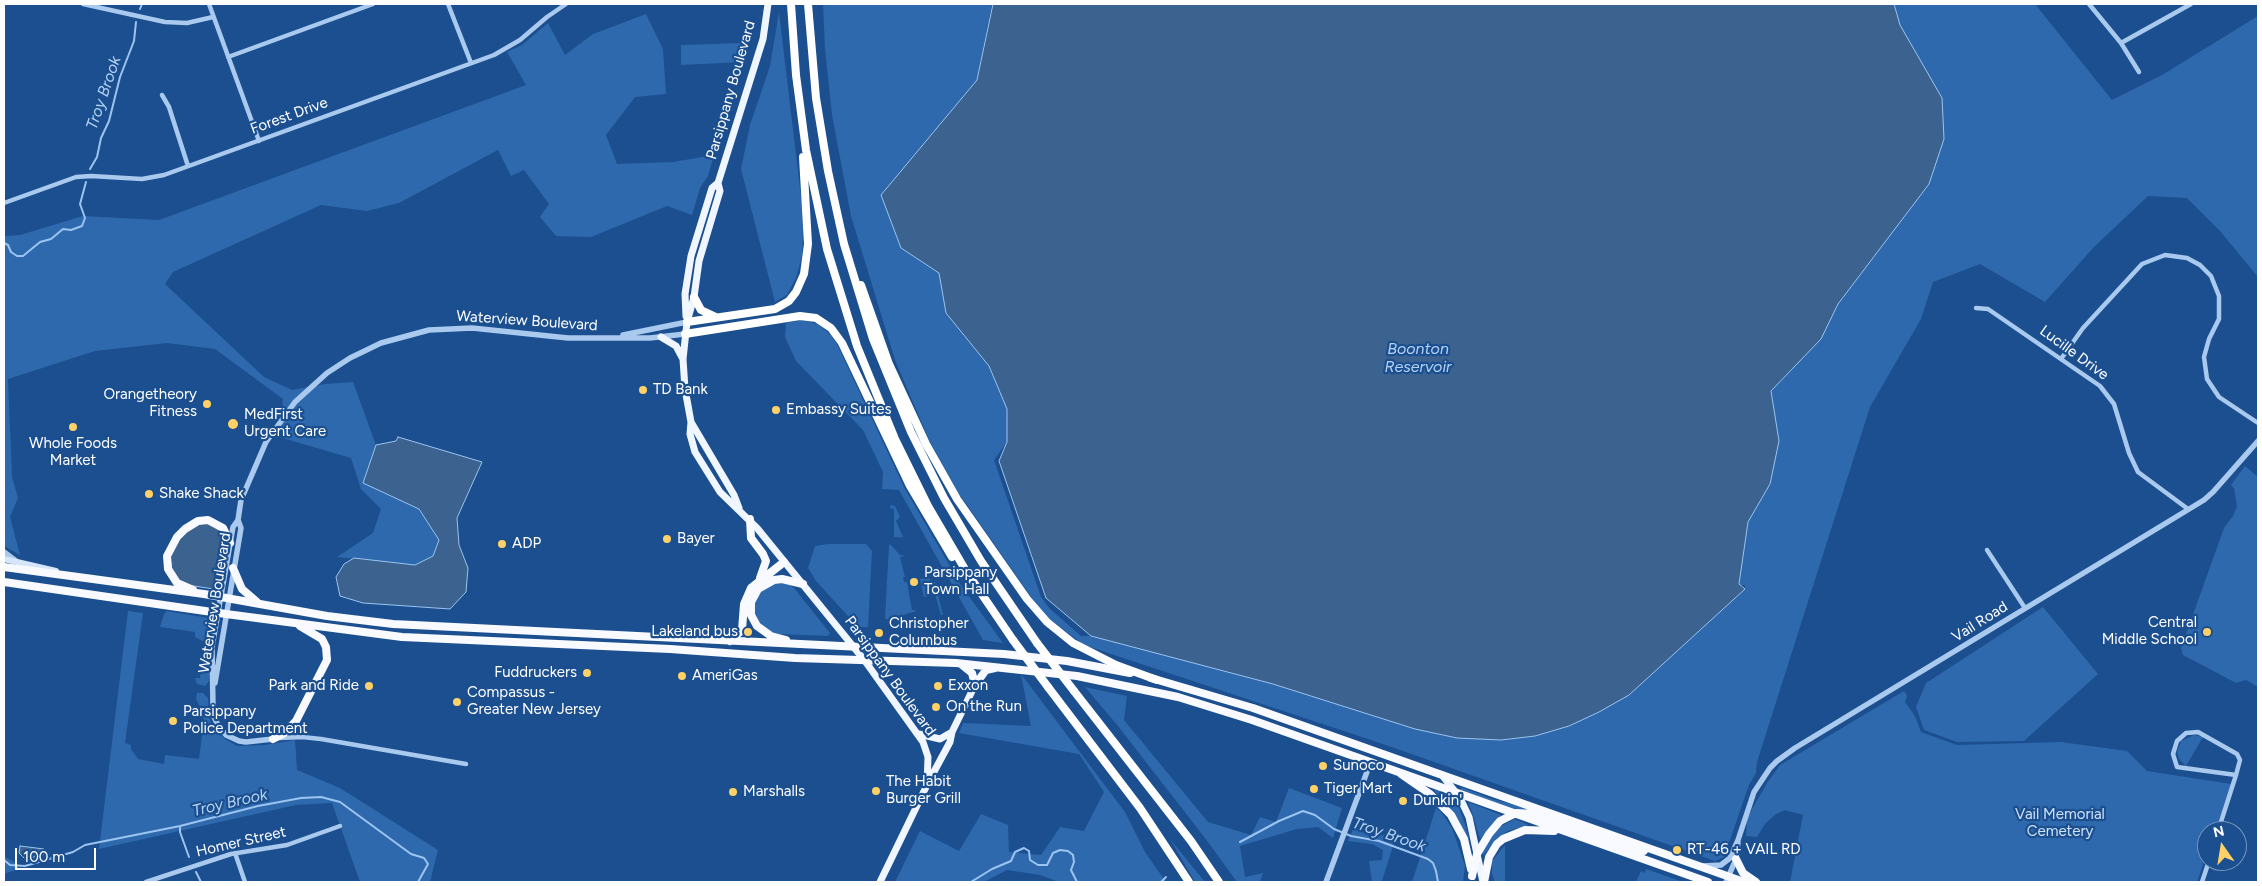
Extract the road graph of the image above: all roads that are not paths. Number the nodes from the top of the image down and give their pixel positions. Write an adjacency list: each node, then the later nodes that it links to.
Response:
1 (83, 4): 11 (street)
2 (209, 4): 12 (street)
3 (373, 4): 14 (street)
4 (448, 4): 15 (street)
5 (566, 4): 15 (street, Forest Drive)
6 (768, 4): 21 (main road, Parsippany Boulevard)
7 (791, 4): 18 (highway)
8 (808, 4): 23 (highway)
9 (2089, 4): 13 (street)
10 (2191, 4): 13 (street)
11 (95, 5): 12 (street)
12 (213, 18): 14 (street)
13 (2121, 43): 16 (street)
14 (228, 57): 19 (street)
15 (471, 63): 19 (street, Forest Drive)
16 (2139, 72)
17 (162, 95): 20 (street)
18 (798, 100): 26 (highway); 58 (highway)
19 (258, 141): 20 (street, Forest Drive)
20 (188, 166): 22 (street, Forest Drive)
21 (718, 183): 24 (main road, Parsippany Boulevard); 27 (main road, Parsippany Boulevard)
22 (4, 203)
23 (844, 244): 65 (highway); 90 (highway, bridge)
24 (694, 297): 26 (highway); 27 (main road, Parsippany Boulevard)
25 (1976, 308): 32 (street, Lucille Drive)
26 (720, 318): 27 (highway)
27 (687, 322): 28 (main road, Parsippany Boulevard); 30 (street, Waterview Boulevard)
28 (685, 334): 29 (street, Waterview Boulevard); 31 (main road, Parsippany Boulevard); 58 (highway)
29 (661, 337): 30 (street, Waterview Boulevard); 31 (main road)
30 (612, 338): 39 (street, Waterview Boulevard)
31 (683, 359): 33 (main road, Parsippany Boulevard)
32 (2061, 359): 34 (street); 37 (street, Lucille Drive)
33 (691, 422): 36 (main road, Parsippany Boulevard); 36 (main road, Parsippany Boulevard)
34 (2258, 423)
35 (2258, 441): 37 (street, Vail Road)
36 (739, 508): 38 (main road, Parsippany Boulevard)
37 (2188, 509): 55 (street, Vail Road)
38 (750, 519): 44 (main road, Parsippany Boulevard); 51 (highway)
39 (238, 520): 40 (street, Waterview Boulevard); 47 (street, Waterview Boulevard)
40 (230, 543): 52 (highway); 53 (street, Waterview Boulevard)
41 (1987, 550): 55 (street)
42 (4, 552): 45 (street)
43 (4, 559): 45 (main road)
44 (784, 562): 50 (main road, Parsippany Boulevard); 51 (highway)
45 (20, 563): 48 (main road)
46 (4, 566): 48 (highway)
47 (233, 568): 53 (street, Waterview Boulevard); 54 (highway)
48 (80, 577): 52 (highway)
49 (4, 582): 56 (highway)
50 (803, 584): 60 (highway); 61 (main road, Parsippany Boulevard)
51 (753, 586): 59 (highway)
52 (204, 594): 53 (highway)
53 (225, 598): 54 (highway); 56 (street, Waterview Boulevard)
54 (258, 603): 59 (highway)
55 (2025, 608): 81 (street, Vail Road)
56 (222, 613): 57 (highway); 69 (street, Waterview Boulevard)
57 (294, 623): 62 (highway); 69 (highway)
58 (1013, 640): 94 (highway, bridge)
59 (730, 641): 60 (highway)
60 (803, 644): 61 (highway)
61 (853, 646): 62 (main road, Parsippany Boulevard); 65 (highway)
62 (866, 661): 63 (highway); 68 (main road, Parsippany Boulevard)
63 (956, 663): 64 (highway); 66 (highway)
64 (1001, 667): 66 (highway); 70 (highway)
65 (1157, 680): 73 (highway)
66 (974, 685): 67 (main road)
67 (952, 732): 68 (main road); 75 (main road)
68 (919, 734): 75 (main road, Parsippany Boulevard)
69 (273, 739): 71 (street, Waterview Boulevard)
70 (1370, 761): 72 (highway); 95 (street)
71 (466, 764)
72 (1395, 770): 76 (highway); 87 (highway)
73 (1442, 775): 76 (main road); 84 (highway)
74 (2236, 775): 74 (street); 78 (street)
75 (926, 785): 93 (main road, Parsippany Boulevard)
76 (1455, 791): 77 (highway); 83 (main road)
77 (1516, 813): 80 (highway); 83 (highway); 84 (highway)
78 (2221, 821)
79 (340, 826): 82 (street, Homer Street)
80 (1569, 832): 96 (highway); 97 (highway)
81 (1738, 840): 85 (street, Vail Road); 86 (street, Vail Road)
82 (235, 853): 89 (street, Homer Street); 92 (street)
83 (1477, 854): 87 (highway); 96 (main road)
84 (1675, 858): 86 (highway)
85 (1736, 859): 88 (street, Vail Road); 99 (highway)
86 (1696, 865): 88 (highway)
87 (1473, 879)
88 (1727, 879): 98 (highway)
89 (154, 881): 91 (street, Homer Street)
90 (1220, 881)
91 (146, 882)
92 (245, 882)
93 (880, 882)
94 (1189, 882)
95 (1326, 882)
96 (1484, 882)
97 (1708, 882)
98 (1744, 882)
99 (1756, 882)

